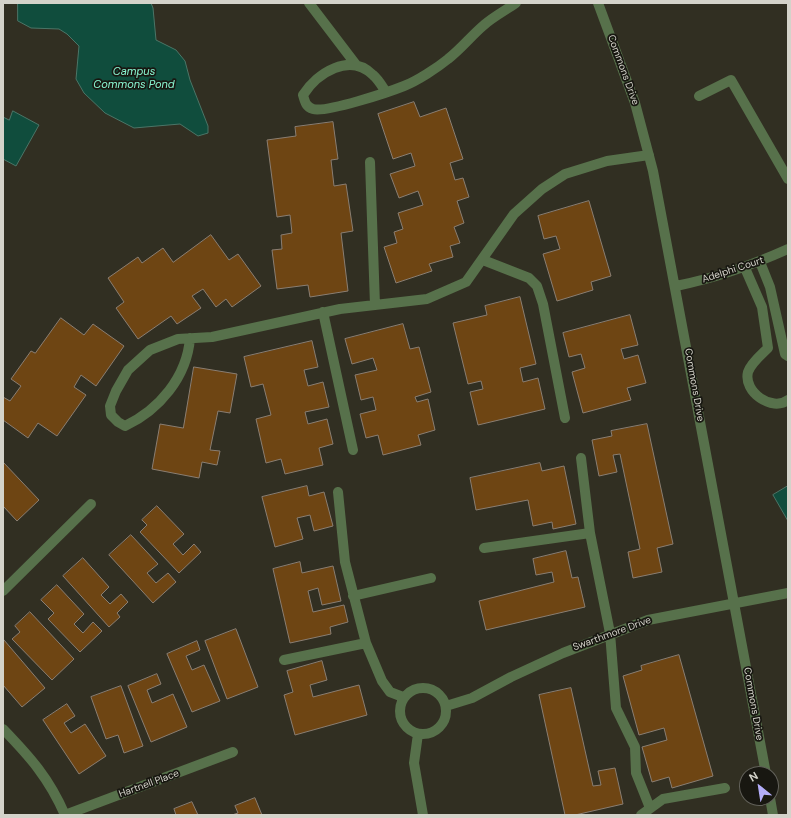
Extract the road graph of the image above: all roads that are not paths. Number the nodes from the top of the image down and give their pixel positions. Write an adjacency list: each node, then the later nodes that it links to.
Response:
1 (309, 3): 4 (street)
2 (516, 3): 5 (street)
3 (598, 3): 7 (street, Commons Drive)
4 (357, 66): 5 (street); 5 (street)
5 (386, 92)
6 (699, 96): 9 (street)
7 (649, 155): 11 (street); 14 (street, Commons Drive)
8 (370, 162): 15 (street)
9 (788, 180)
10 (788, 249): 12 (street, Adelphi Court)
11 (483, 260): 15 (street); 20 (street)
12 (760, 262): 13 (street, Adelphi Court); 18 (street)
13 (745, 268): 14 (street, Adelphi Court); 19 (street)
14 (676, 286): 31 (street, Commons Drive)
15 (375, 305): 16 (street)
16 (323, 312): 17 (street); 21 (street)
17 (190, 338): 17 (street)
18 (788, 356)
19 (788, 400)
20 (565, 418)
21 (353, 450)
22 (581, 458): 25 (street)
23 (338, 492): 30 (street)
24 (91, 504): 28 (street)
25 (590, 534): 26 (street); 32 (street)
26 (484, 548)
27 (431, 578): 30 (street)
28 (3, 591)
29 (788, 593): 31 (street, Swarthmore Drive)
30 (353, 596): 33 (street)
31 (734, 603): 32 (street, Swarthmore Drive); 40 (street, Commons Drive)
32 (610, 633): 36 (street, Swarthmore Drive); 42 (street)
33 (366, 643): 34 (street); 35 (street)
34 (284, 660)
35 (403, 697): 36 (street); 38 (street)
36 (446, 706): 38 (street)
37 (3, 729): 39 (street, Hartnell Place)
38 (418, 734): 43 (street)
39 (233, 752)
40 (765, 766)
41 (725, 788): 42 (street)
42 (650, 808): 44 (street)
43 (423, 815)
44 (641, 815)

